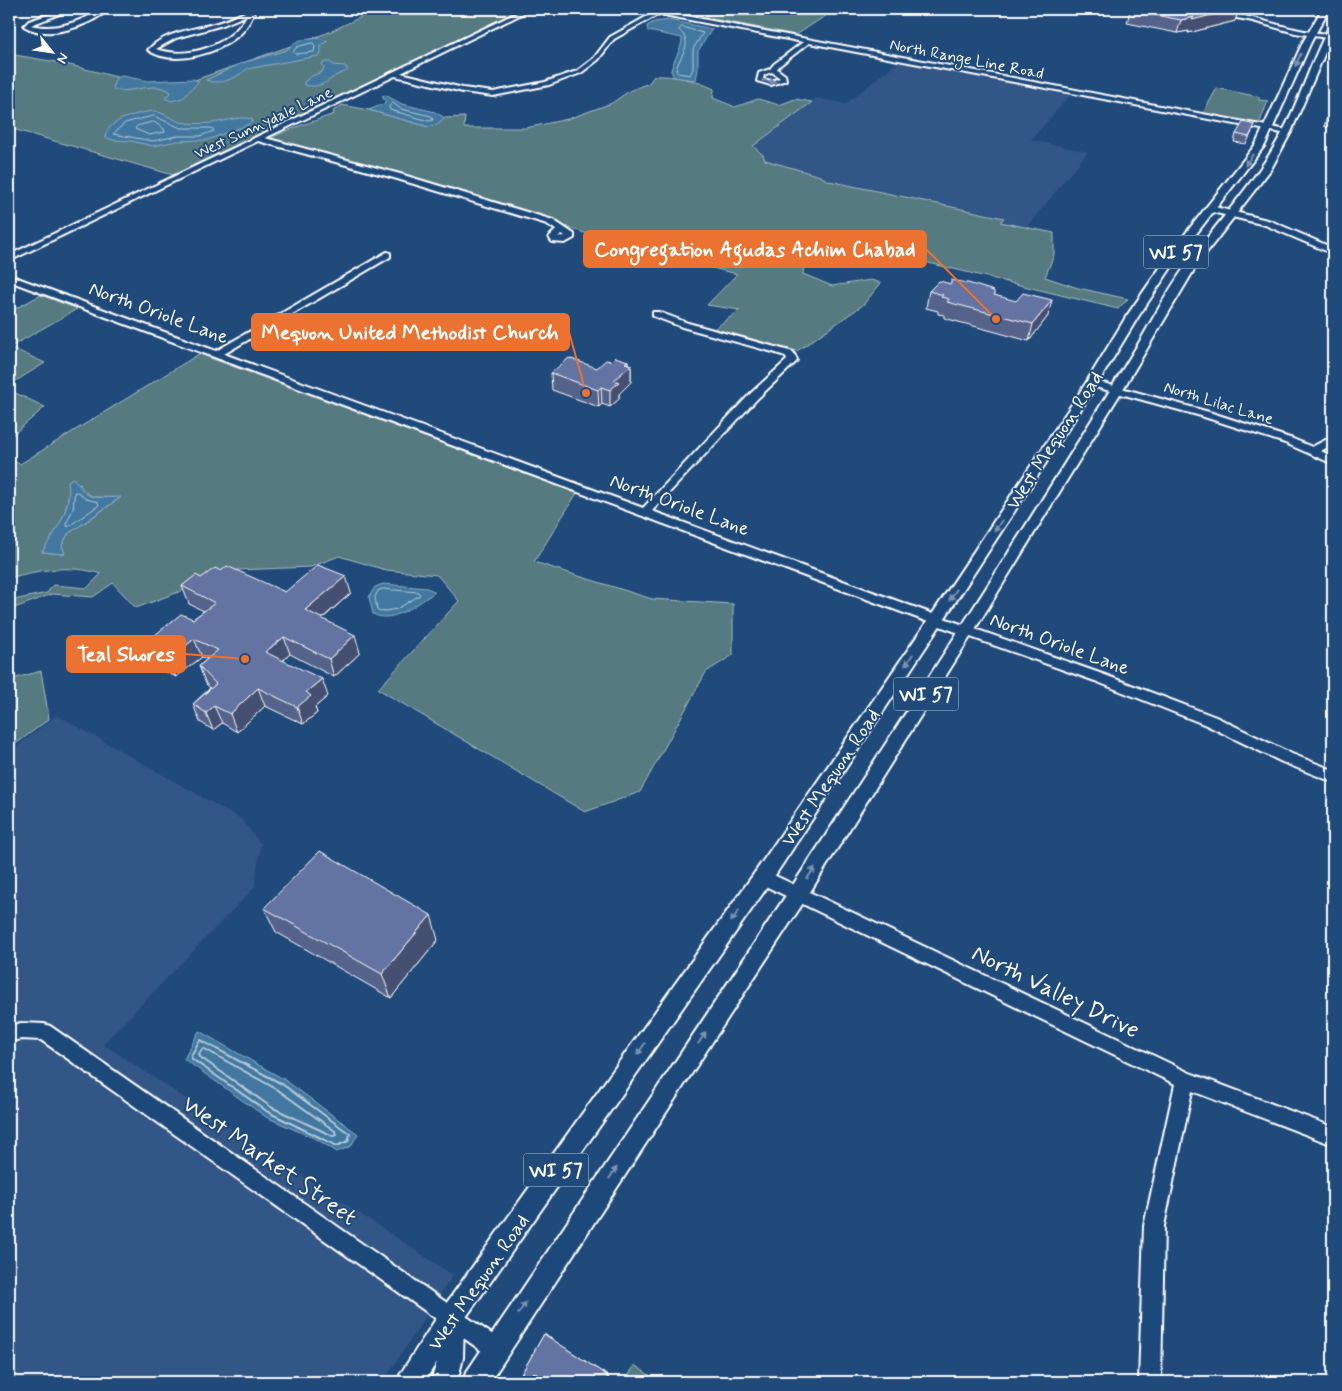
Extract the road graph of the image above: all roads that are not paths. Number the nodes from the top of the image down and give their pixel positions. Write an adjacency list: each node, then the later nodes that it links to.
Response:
1 (70, 9): 2 (street)
2 (106, 9)
3 (529, 9): 13 (street, West Sunnydale Lane)
4 (641, 9): 8 (street, North Range Line Road)
5 (1191, 9): 9 (street)
6 (1325, 9): 9 (main road, West Mequon Road / WI 57)
7 (250, 10): 7 (street)
8 (659, 12): 11 (street, North Range Line Road); 13 (street)
9 (1310, 33): 10 (street); 14 (main road, West Mequon Road / WI 57, one-way to 14)
10 (1332, 33): 15 (main road, West Mequon Road / WI 57)
11 (808, 41): 12 (street); 14 (street, North Range Line Road)
12 (773, 70)
13 (396, 74): 16 (street, West Sunnydale Lane)
14 (1269, 130): 15 (street, North Range Line Road); 17 (main road, West Mequon Road / WI 57, one-way to 17)
15 (1288, 132): 18 (main road, West Mequon Road / WI 57)
16 (258, 140): 19 (street); 22 (street, West Sunnydale Lane)
17 (1211, 209): 18 (street); 26 (main road, West Mequon Road / WI 57)
18 (1231, 213): 20 (street); 27 (main road, West Mequon Road / WI 57)
19 (562, 229)
20 (1333, 251)
21 (387, 255): 25 (street)
22 (9, 258)
23 (9, 278): 25 (street, North Oriole Lane)
24 (656, 314): 31 (street)
25 (217, 354): 31 (street, North Oriole Lane)
26 (1092, 382): 27 (street, North Lilac Lane); 32 (main road, West Mequon Road / WI 57, one-way to 32)
27 (1118, 389): 29 (street, North Lilac Lane); 33 (main road, West Mequon Road / WI 57)
28 (1333, 439): 29 (street)
29 (1314, 451): 30 (street, North Lilac Lane)
30 (1333, 461)
31 (645, 512): 32 (street, North Oriole Lane)
32 (936, 620): 33 (street, North Oriole Lane); 35 (main road, West Mequon Road / WI 57, one-way to 35)
33 (967, 630): 34 (street, North Oriole Lane); 36 (main road, West Mequon Road / WI 57, one-way to 33)
34 (1333, 776)
35 (763, 877): 36 (street, North Valley Drive); 40 (main road, West Mequon Road / WI 57, one-way to 40)
36 (798, 894): 38 (street, North Valley Drive); 41 (main road, West Mequon Road / WI 57, one-way to 36)
37 (9, 1034): 40 (street, West Market Street)
38 (1185, 1080): 39 (street, North Valley Drive); 45 (street)
39 (1333, 1136)
40 (452, 1318): 41 (street, West Market Street); 42 (main road, West Mequon Road / WI 57); 43 (main road)
41 (496, 1349): 44 (main road, West Mequon Road / WI 57)
42 (410, 1382)
43 (444, 1382)
44 (475, 1382)
45 (1150, 1382)

